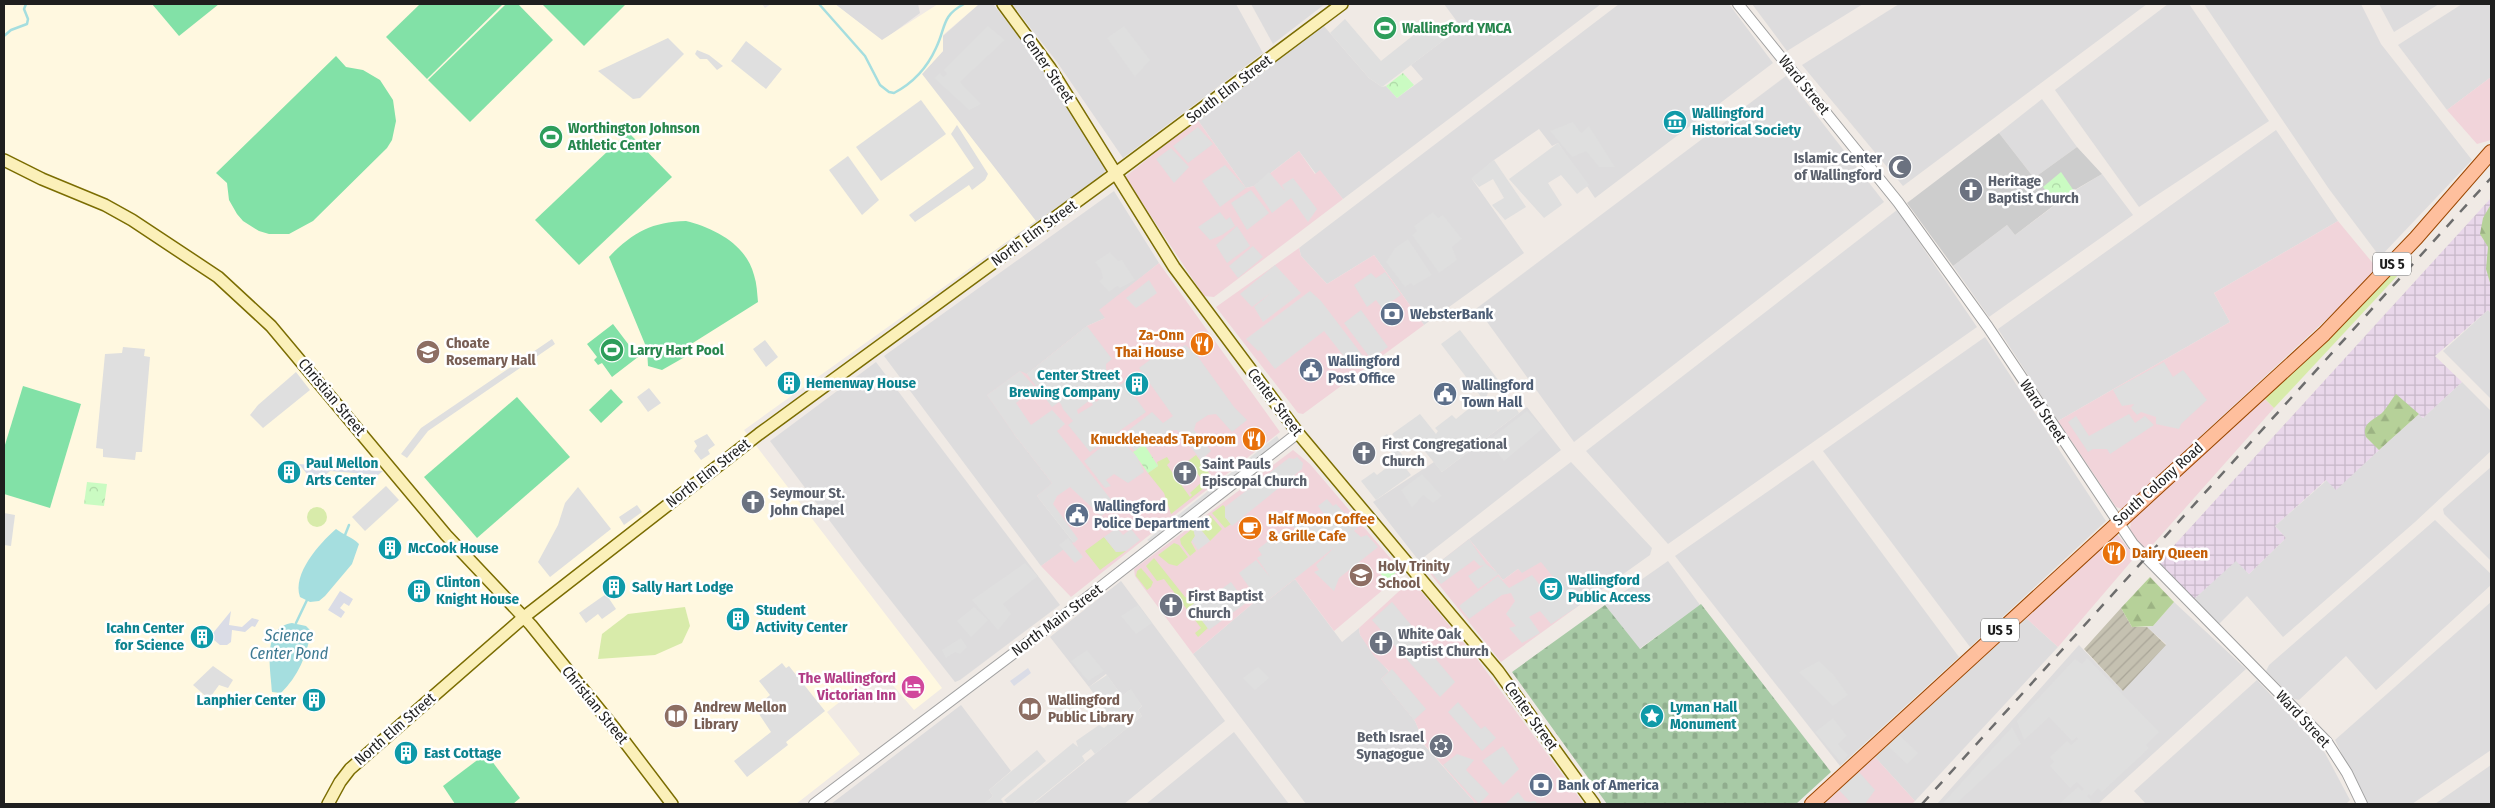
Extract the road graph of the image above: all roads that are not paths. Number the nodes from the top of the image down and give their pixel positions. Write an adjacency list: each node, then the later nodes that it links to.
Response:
1 (1003, 4): 6 (main road, Center Street)
2 (1342, 4): 6 (main road, South Elm Street)
3 (1738, 4): 8 (street, Ward Street)
4 (2491, 152): 8 (main road, South Colony Road / US 5)
5 (4, 160): 9 (main road, Christian Street)
6 (1116, 173): 7 (main road, Center Street); 9 (main road, North Elm Street)
7 (1298, 433): 12 (street, North Main Street); 13 (main road, Center Street)
8 (2117, 522): 14 (main road, South Colony Road / US 5); 15 (street, Ward Street)
9 (524, 617): 10 (main road, North Elm Street); 11 (main road, Christian Street)
10 (328, 804)
11 (672, 804)
12 (814, 804)
13 (1594, 804)
14 (1812, 804)
15 (2362, 804)

